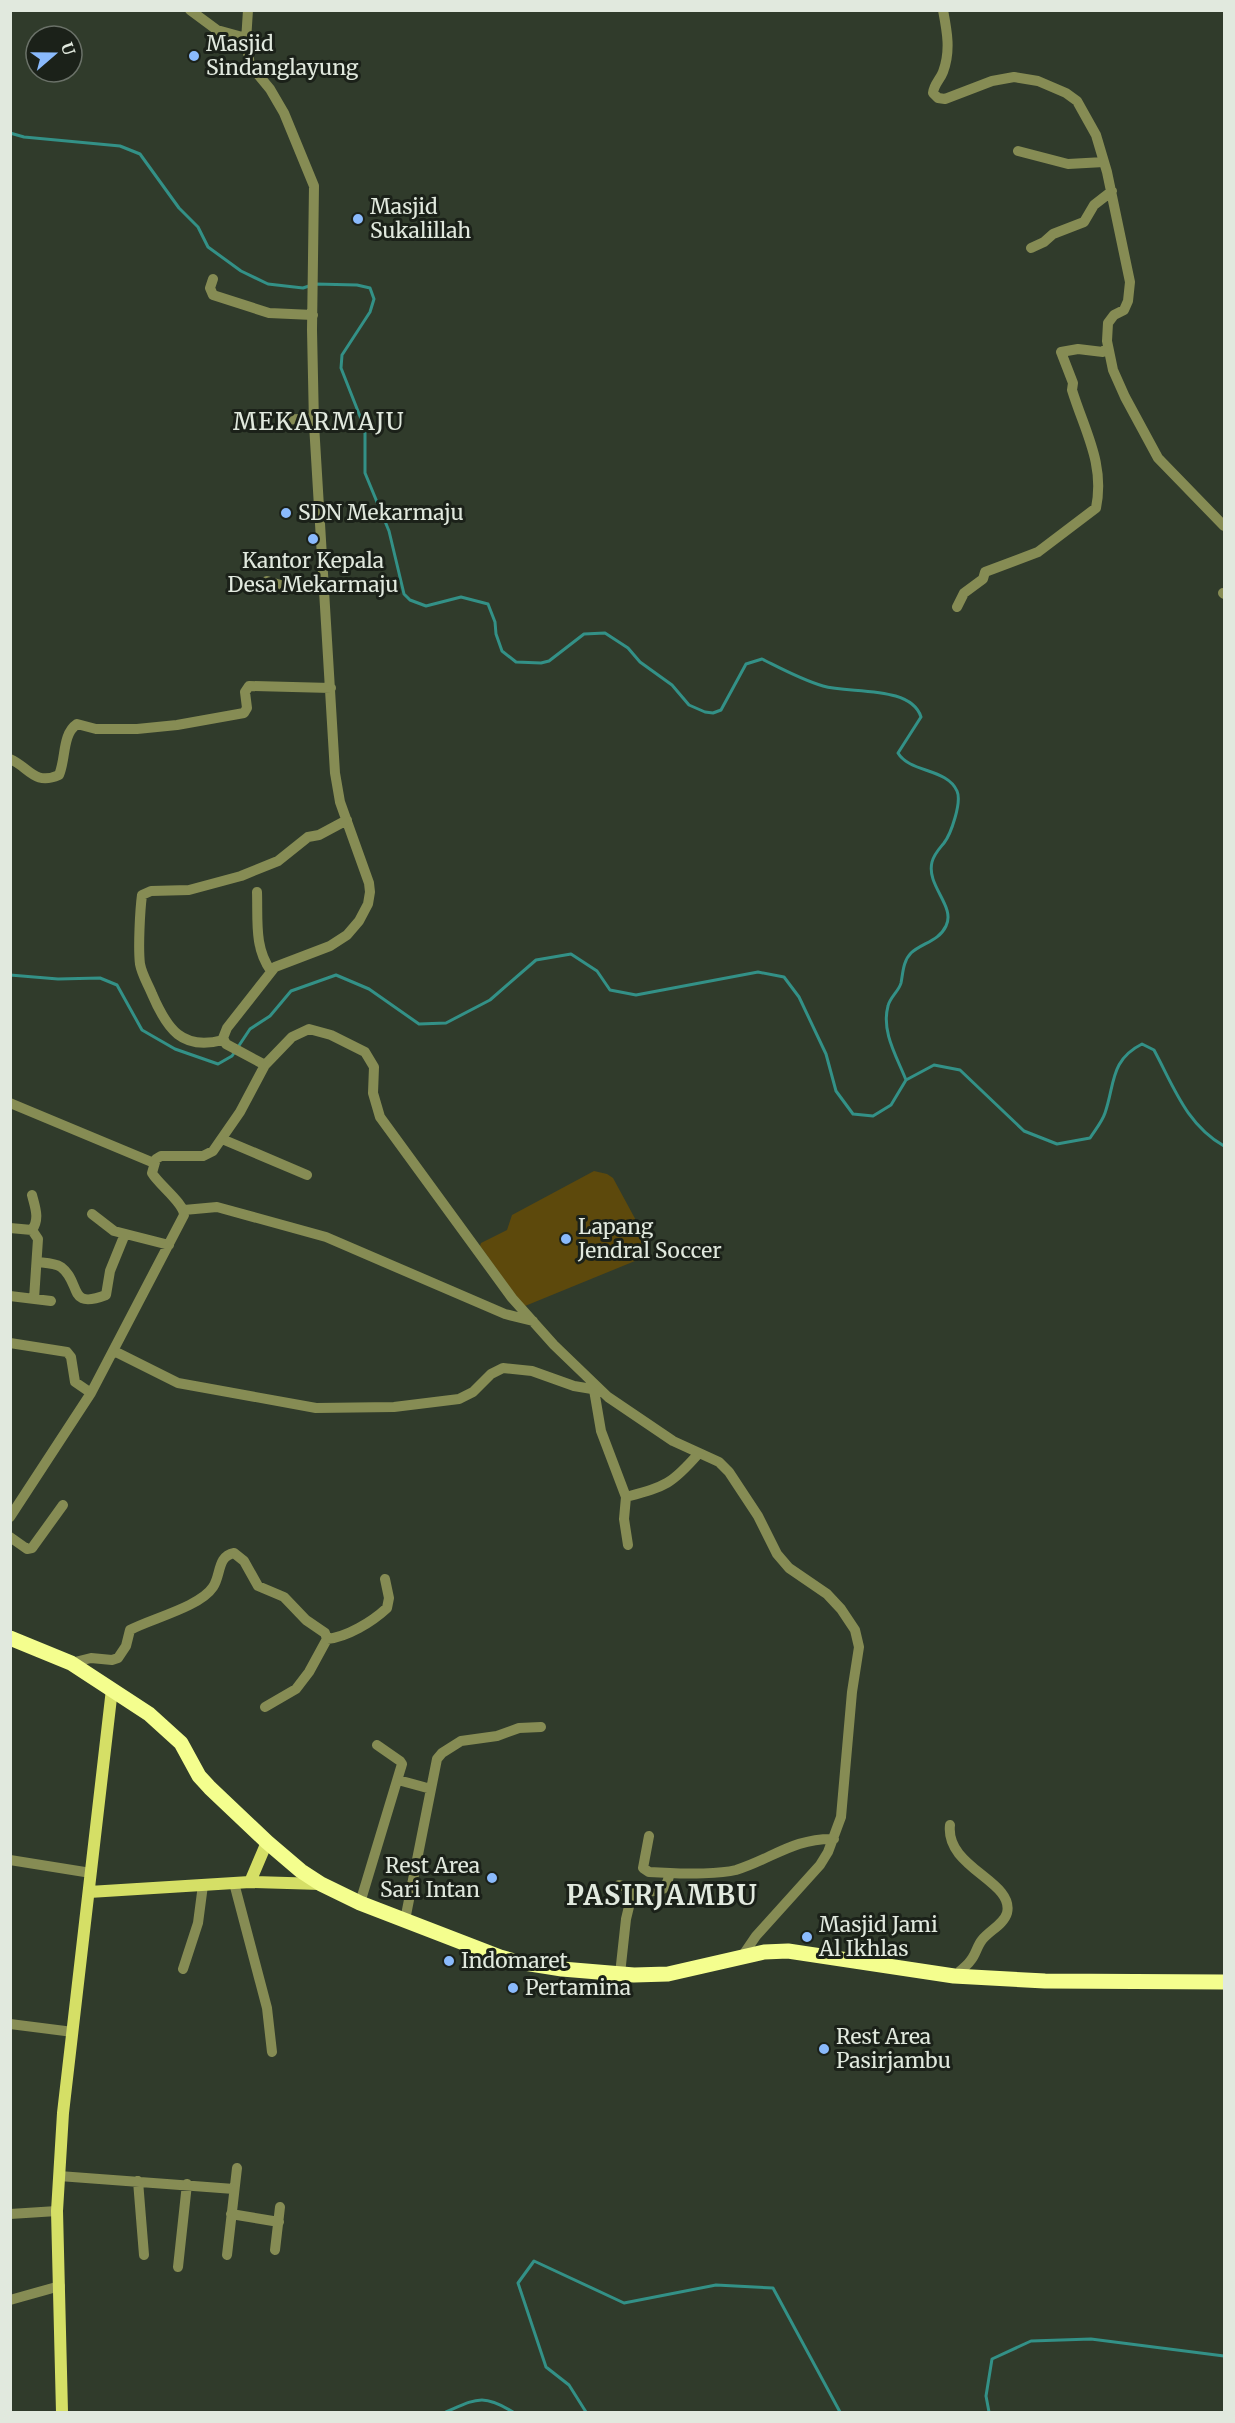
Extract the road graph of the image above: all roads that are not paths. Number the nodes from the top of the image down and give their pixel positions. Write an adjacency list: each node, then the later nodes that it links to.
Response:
1 (190, 10): 4 (street)
2 (248, 10): 4 (street)
3 (943, 10): 6 (street)
4 (246, 38): 10 (street)
5 (1018, 151): 6 (street)
6 (1104, 162): 7 (street)
7 (1112, 191): 8 (street); 11 (street)
8 (1030, 248)
9 (213, 279): 10 (street)
10 (313, 315): 12 (street)
11 (1108, 347): 14 (street); 17 (street)
12 (314, 418): 13 (street); 16 (street)
13 (283, 420)
14 (1224, 526)
15 (267, 581): 16 (street)
16 (323, 586): 18 (street)
17 (957, 607)
18 (331, 688): 19 (street); 20 (street)
19 (10, 759)
20 (347, 820): 22 (street); 23 (street)
21 (257, 892): 22 (street)
22 (271, 971): 23 (street)
23 (227, 1043): 24 (street)
24 (265, 1065): 26 (street); 40 (street)
25 (10, 1103): 27 (street)
26 (222, 1138): 27 (street); 28 (street)
27 (154, 1163): 30 (street)
28 (307, 1175)
29 (32, 1195): 33 (street)
30 (184, 1210): 35 (street); 40 (street)
31 (92, 1214): 34 (street)
32 (10, 1228): 33 (street)
33 (32, 1230): 36 (street)
34 (125, 1234): 35 (street); 36 (street)
35 (169, 1245): 42 (street)
36 (37, 1262): 38 (street)
37 (10, 1296): 38 (street)
38 (34, 1299): 39 (street)
39 (51, 1301)
40 (533, 1321): 43 (street)
41 (10, 1343): 44 (street)
42 (114, 1351): 43 (street); 44 (street)
43 (593, 1386): 45 (street); 46 (street)
44 (91, 1393): 48 (street)
45 (699, 1454): 46 (street); 63 (street)
46 (626, 1497): 50 (street)
47 (63, 1505): 49 (street)
48 (10, 1517)
49 (10, 1537)
50 (628, 1545)
51 (385, 1579): 53 (street)
52 (10, 1638): 54 (highway)
53 (327, 1639): 54 (street); 56 (street)
54 (70, 1663): 55 (highway)
55 (112, 1689): 64 (highway); 66 (main road)
56 (265, 1707)
57 (541, 1727): 60 (street)
58 (377, 1745): 59 (street)
59 (398, 1780): 60 (street); 75 (street)
60 (431, 1789): 76 (street)
61 (950, 1825): 80 (street)
62 (649, 1836): 67 (street)
63 (834, 1839): 67 (street); 77 (street)
64 (267, 1842): 68 (main road); 70 (highway)
65 (10, 1860): 66 (street)
66 (92, 1873): 74 (main road)
67 (670, 1873): 73 (street)
68 (250, 1882): 69 (main road); 70 (main road)
69 (234, 1883): 71 (main road); 84 (street)
70 (321, 1884): 75 (highway)
71 (203, 1885): 74 (main road); 78 (street)
72 (618, 1885): 73 (street)
73 (633, 1890): 79 (street)
74 (89, 1892): 83 (main road)
75 (360, 1903): 76 (highway)
76 (405, 1920): 79 (highway)
77 (741, 1958): 79 (highway); 80 (highway)
78 (183, 1969)
79 (620, 1974)
80 (954, 1976): 81 (highway)
81 (1224, 1982)
82 (10, 2024): 83 (street)
83 (73, 2032): 86 (main road)
84 (272, 2052)
85 (237, 2168): 89 (street)
86 (58, 2176): 87 (street); 91 (main road)
87 (138, 2181): 88 (street); 96 (street)
88 (187, 2184): 89 (street); 98 (street)
89 (234, 2189): 93 (street)
90 (280, 2207): 94 (street)
91 (57, 2211): 92 (street); 99 (main road)
92 (10, 2214)
93 (231, 2214): 94 (street); 97 (street)
94 (279, 2222): 95 (street)
95 (275, 2250)
96 (144, 2255)
97 (226, 2255)
98 (178, 2267)
99 (60, 2286): 100 (street); 101 (main road)
100 (10, 2300)
101 (62, 2412)

